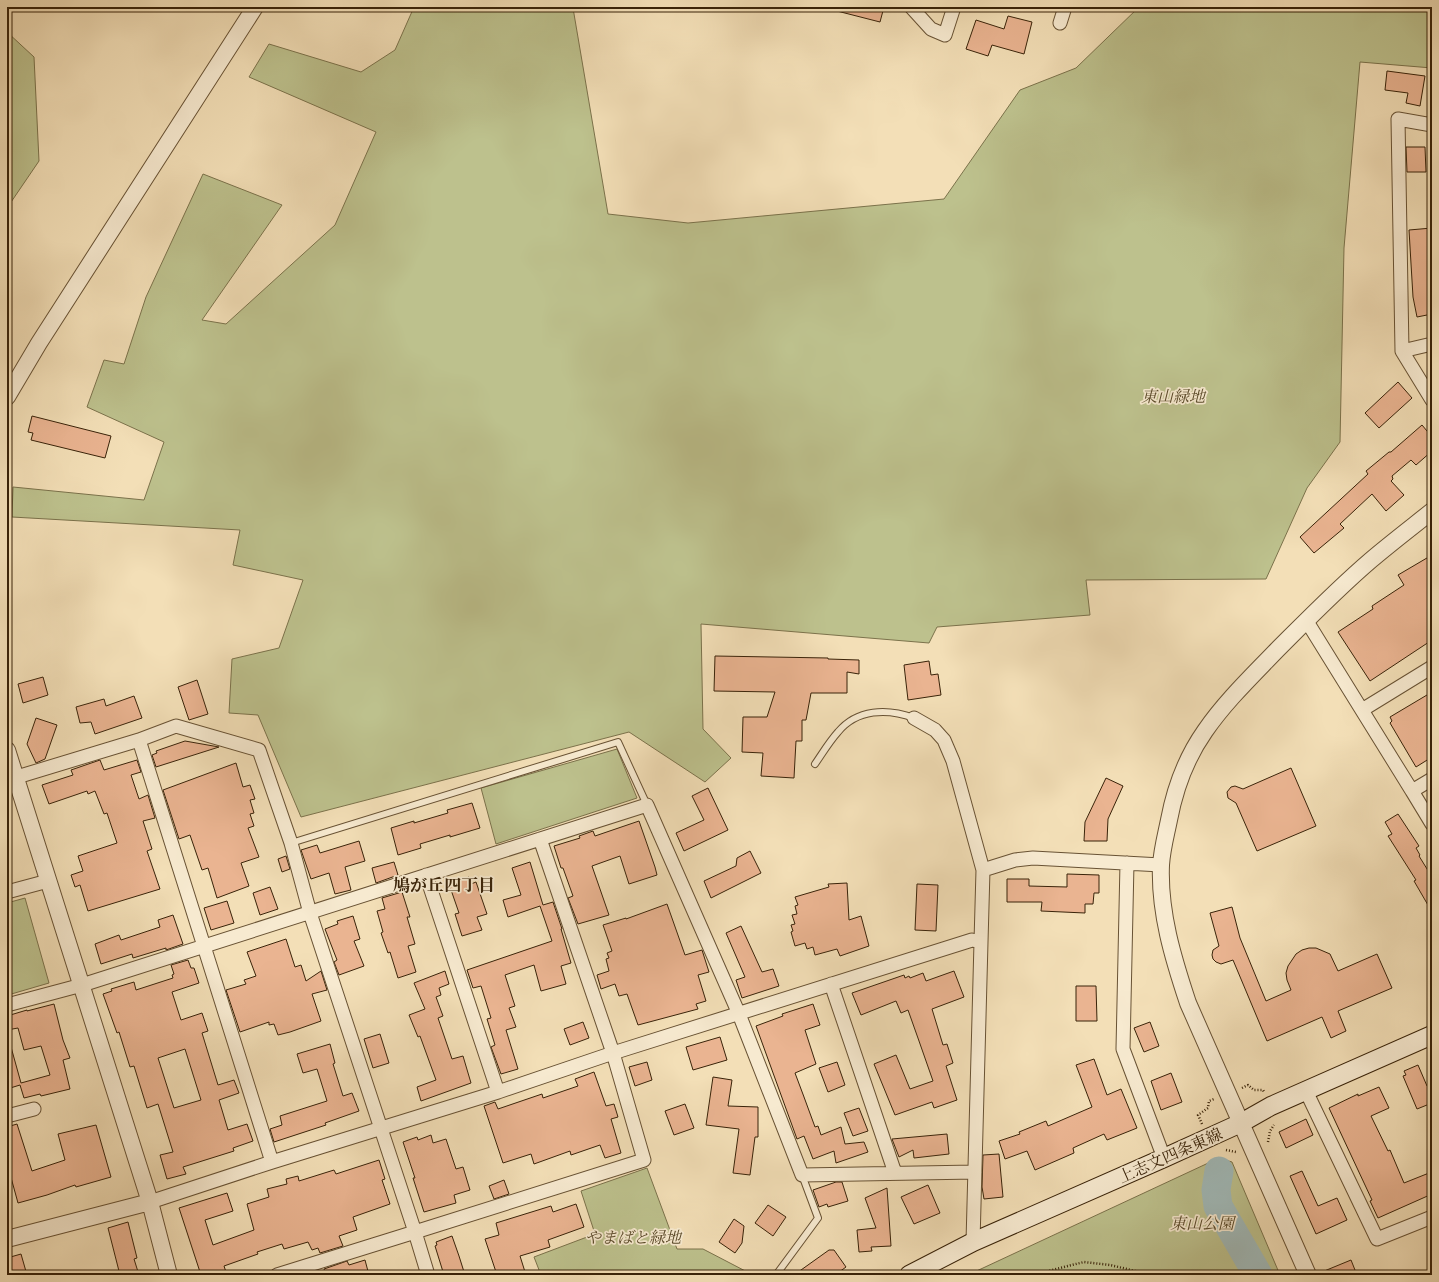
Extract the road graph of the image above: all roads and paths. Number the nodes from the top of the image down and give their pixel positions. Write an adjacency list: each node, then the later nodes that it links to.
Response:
1 (255, 7): 9 (street)
2 (911, 7): 3 (street)
3 (954, 7)
4 (1065, 7): 5 (street)
5 (1060, 23)
6 (1432, 125): 8 (street)
7 (1432, 344): 8 (street)
8 (1402, 351): 10 (street)
9 (7, 397)
10 (1432, 400)
11 (1432, 511): 12 (street)
12 (1306, 620): 14 (street); 27 (street)
13 (1432, 667): 14 (street)
14 (1362, 710): 21 (street)
15 (914, 718): 18 (lane); 28 (street)
16 (139, 740): 19 (street); 25 (street); 34 (street)
17 (7, 750): 19 (street)
18 (814, 764)
19 (11, 779): 30 (street)
20 (1432, 779): 21 (street)
21 (1412, 791): 23 (street)
22 (647, 805): 24 (street); 25 (lane); 38 (street)
23 (1432, 824)
24 (540, 839): 29 (street); 40 (street)
25 (291, 843): 32 (street)
26 (1127, 863): 27 (street); 28 (street); 49 (street)
27 (1161, 865): 46 (street)
28 (984, 870): 33 (street)
29 (426, 875): 32 (street); 42 (street)
30 (48, 881): 31 (street); 36 (street)
31 (7, 892)
32 (310, 913): 34 (street); 47 (street)
33 (981, 942): 35 (street); 51 (street)
34 (204, 946): 36 (street); 50 (street)
35 (831, 984): 38 (street); 52 (street)
36 (82, 985): 37 (street); 54 (street)
37 (7, 1005)
38 (739, 1014): 40 (street); 53 (street)
39 (1432, 1035): 41 (main road, 上志文四条東線)
40 (613, 1053): 42 (street); 56 (street)
41 (1306, 1091): 43 (main road, 上志文四条東線); 55 (street)
42 (498, 1092): 47 (street)
43 (1271, 1106): 46 (main road, 上志文四条東線); 48 (path)
44 (34, 1109): 45 (street)
45 (7, 1116)
46 (1241, 1123): 49 (main road, 上志文四条東線); 66 (street)
47 (380, 1128): 50 (street); 56 (street)
48 (1271, 1148)
49 (1164, 1158): 58 (main road, 上志文四条東線)
50 (272, 1162): 54 (street)
51 (975, 1172): 52 (street); 58 (street)
52 (895, 1173): 53 (street)
53 (802, 1175): 62 (lane)
54 (150, 1202): 57 (street); 59 (street)
55 (1432, 1217)
56 (415, 1232): 60 (street); 61 (street)
57 (7, 1239)
58 (973, 1242): 63 (main road, 上志文四条東線)
59 (169, 1275)
60 (277, 1275)
61 (428, 1275)
62 (776, 1275)
63 (909, 1275)
64 (1032, 1275): 65 (path)
65 (1152, 1275)
66 (1308, 1275)

